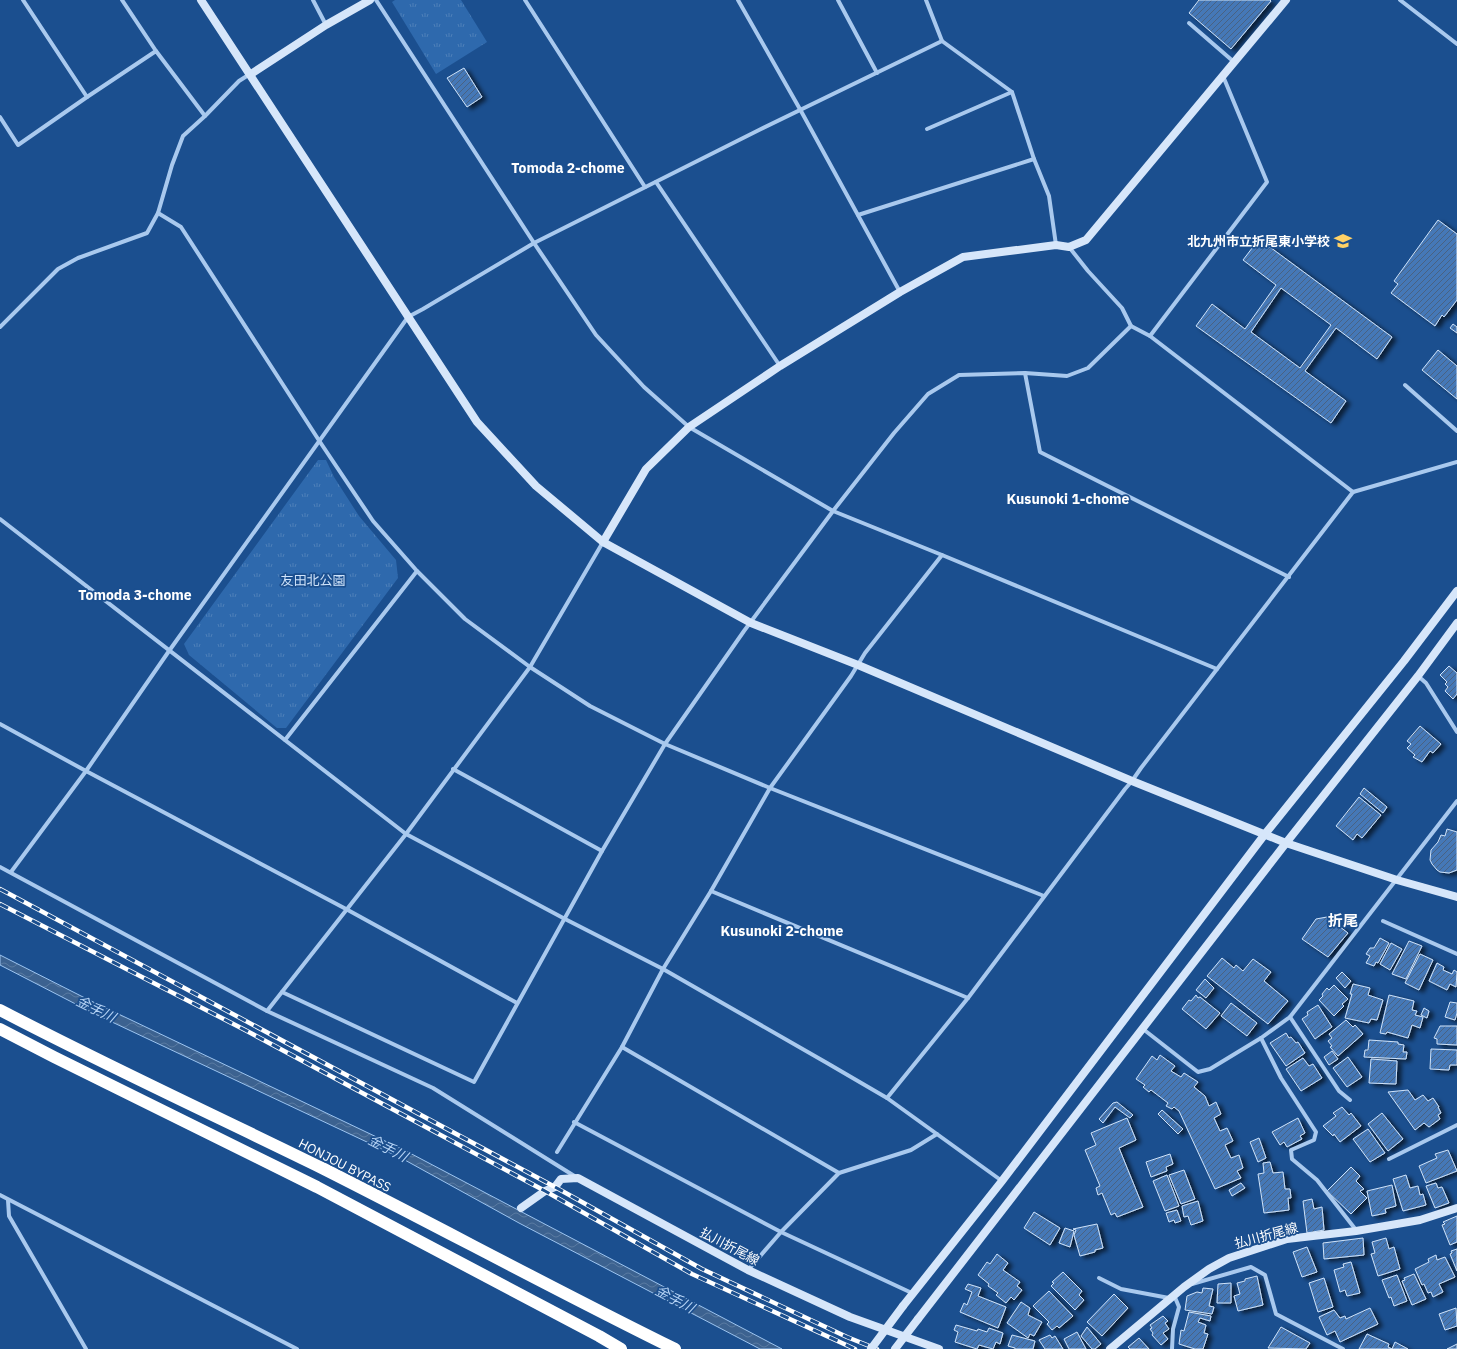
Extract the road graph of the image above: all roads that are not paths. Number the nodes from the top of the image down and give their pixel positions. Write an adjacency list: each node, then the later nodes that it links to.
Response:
1 (23, 0): 23 (street)
2 (122, 0): 17 (street)
3 (202, 0): 20 (street)
4 (313, 0): 14 (street)
5 (370, 0): 14 (street)
6 (376, 0): 33 (street)
7 (525, 0): 30 (street)
8 (738, 0): 24 (street)
9 (838, 0): 19 (street)
10 (926, 0): 15 (street)
11 (1286, 0): 18 (street)
12 (1400, 0): 16 (street)
13 (1189, 23): 18 (street)
14 (326, 25): 20 (street)
15 (942, 41): 19 (street); 22 (street)
16 (1457, 44)
17 (156, 51): 23 (street); 25 (street)
18 (1234, 62): 21 (street)
19 (877, 73): 24 (street)
20 (251, 74): 25 (street); 37 (street)
21 (1223, 76): 35 (street); 40 (street)
22 (1012, 92): 27 (street); 28 (street)
23 (86, 97): 26 (street)
24 (801, 111): 29 (street); 32 (street)
25 (205, 116): 31 (street)
26 (0, 118)
27 (927, 129)
28 (1034, 159): 32 (street); 34 (street)
29 (656, 182): 30 (street); 41 (street)
30 (645, 188): 33 (street)
31 (158, 213): 39 (street); 46 (street)
32 (858, 215): 36 (street)
33 (534, 243): 37 (street); 44 (street)
34 (1056, 245): 35 (street); 36 (street)
35 (1069, 247): 38 (street)
36 (900, 292): 41 (street)
37 (408, 316): 46 (street); 51 (street)
38 (1131, 326): 40 (street); 42 (street)
39 (0, 327)
40 (1150, 336): 48 (street)
41 (780, 366): 44 (street)
42 (1025, 373): 49 (street); 54 (street)
43 (1404, 385): 45 (street)
44 (689, 427): 49 (street); 51 (street)
45 (1457, 431)
46 (320, 442): 53 (street); 58 (street)
47 (1457, 462): 48 (street)
48 (1353, 492): 54 (street)
49 (833, 511): 52 (street); 57 (street)
50 (0, 519): 58 (street)
51 (603, 542): 57 (street); 60 (street)
52 (942, 555): 59 (street); 61 (street)
53 (416, 571): 60 (street); 65 (street)
54 (1289, 577): 61 (street)
55 (1457, 591): 73 (street)
56 (1457, 622): 62 (street)
57 (752, 623): 59 (street); 66 (street)
58 (170, 652): 65 (street); 68 (street)
59 (858, 665): 69 (street); 70 (street)
60 (530, 667): 66 (street); 67 (street)
61 (1217, 669): 69 (street)
62 (1418, 676): 64 (street); 74 (street)
63 (0, 724): 68 (street)
64 (1457, 732)
65 (285, 740): 72 (street)
66 (665, 744): 70 (street); 75 (street)
67 (453, 769): 72 (street); 75 (street)
68 (86, 771): 77 (street); 82 (street)
69 (1132, 781): 73 (street); 80 (street)
70 (770, 788): 79 (street); 80 (street)
71 (1457, 801): 78 (street)
72 (406, 834): 82 (street); 83 (street)
73 (1265, 834): 74 (street); 106 (street)
74 (1286, 843): 78 (street); 94 (street)
75 (602, 851): 83 (street)
76 (0, 867): 77 (street)
77 (10, 872): 91 (street)
78 (1396, 880): 81 (street); 92 (street)
79 (711, 891): 86 (street); 88 (street)
80 (1044, 896): 88 (street)
81 (1457, 897)
82 (346, 909): 87 (street); 89 (street)
83 (565, 919): 86 (street); 89 (street)
84 (1383, 921): 85 (street)
85 (1457, 954)
86 (663, 968): 96 (street); 97 (street)
87 (282, 992): 89 (street); 91 (street)
88 (968, 998): 97 (street)
89 (517, 1003)
90 (0, 1010): 118 (highway, HONJOU BYPASS)
91 (267, 1011): 105 (street)
92 (1290, 1017): 95 (street); 98 (street)
93 (0, 1029): 121 (highway)
94 (1143, 1029): 95 (street); 124 (street, bridge)
95 (1261, 1038): 111 (street)
96 (622, 1048): 99 (street); 104 (street)
97 (886, 1098): 101 (street)
98 (1350, 1100)
99 (574, 1122): 102 (street); 112 (street)
100 (1457, 1125): 103 (street)
101 (937, 1134): 104 (street); 106 (street)
102 (557, 1152)
103 (1389, 1159)
104 (839, 1173): 112 (street)
105 (578, 1178): 109 (street); 113 (street, 払川折尾線)
106 (1002, 1181): 116 (street)
107 (0, 1195): 108 (street)
108 (8, 1200): 119 (street); 120 (street)
109 (521, 1208)
110 (1457, 1208): 111 (street, 払川折尾線)
111 (1356, 1231): 115 (street, 払川折尾線)
112 (781, 1232): 113 (street); 116 (street)
113 (748, 1270): 125 (street, 払川折尾線)
114 (1099, 1278): 117 (street)
115 (1184, 1286): 117 (street, 払川折尾線); 128 (street)
116 (914, 1294): 123 (street, bridge)
117 (1171, 1296): 126 (street, 払川折尾線); 127 (street)
118 (655, 1345): 122 (highway, HONJOU BYPASS)
119 (86, 1349)
120 (297, 1349)
121 (621, 1349)
122 (675, 1349)
123 (871, 1349)
124 (895, 1349)
125 (939, 1349)
126 (1110, 1349)
127 (1172, 1349)
128 (1343, 1349)

